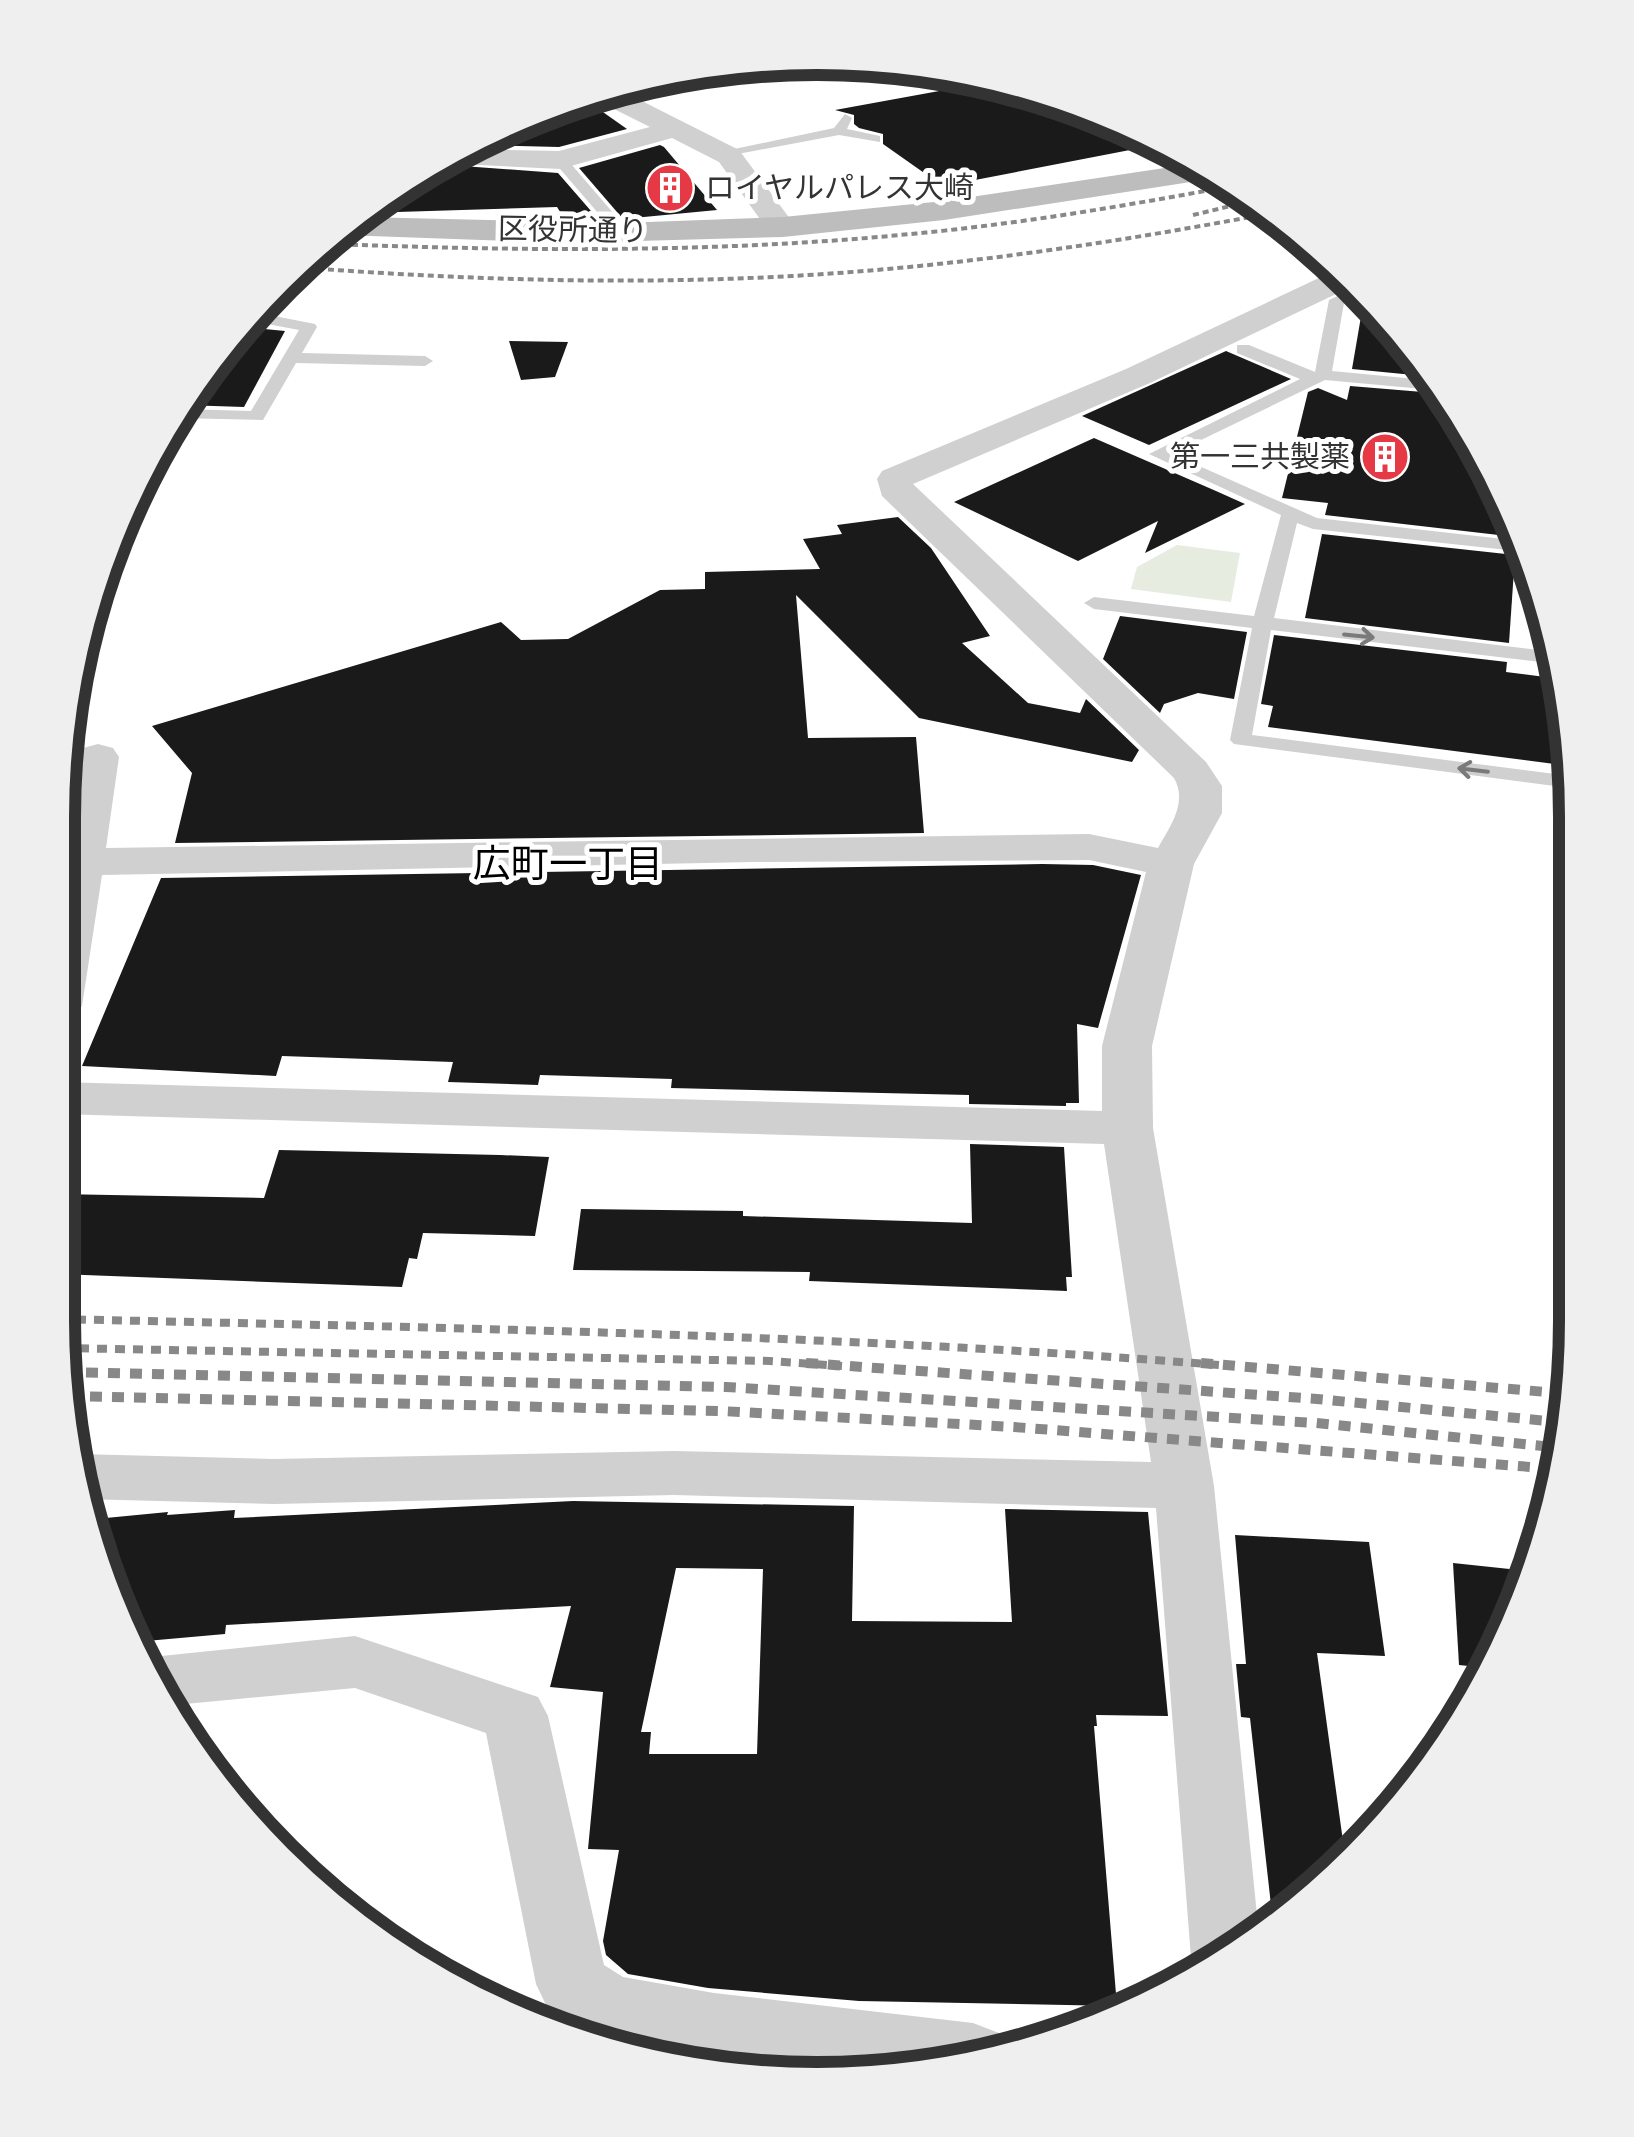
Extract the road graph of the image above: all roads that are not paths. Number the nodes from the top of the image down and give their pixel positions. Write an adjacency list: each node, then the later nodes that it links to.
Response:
1 (621, 101): 2 (street)
2 (677, 128): 4 (street); 6 (street)
3 (874, 138): 4 (lane)
4 (722, 152): 8 (street)
5 (478, 158): 6 (street)
6 (560, 160): 10 (lane)
7 (1189, 174): 8 (street, 区役所通り)
8 (782, 227): 10 (street, 区役所通り)
9 (365, 228): 10 (street, 区役所通り)
10 (622, 232)
11 (1333, 284): 28 (street)
12 (1346, 296): 17 (lane)
13 (267, 319): 15 (lane)
14 (1243, 350): 17 (lane)
15 (290, 358): 16 (lane); 19 (lane)
16 (425, 361)
17 (1319, 377): 18 (lane); 20 (lane)
18 (1421, 386)
19 (194, 414)
20 (1290, 515): 21 (lane); 23 (lane)
21 (1508, 545)
22 (1094, 604): 23 (lane)
23 (1262, 625): 24 (lane, one-way to 24); 26 (lane, one-way to 23)
24 (1541, 656)
25 (77, 763): 27 (street)
26 (1558, 780)
27 (82, 862): 28 (street); 29 (street)
28 (1171, 864): 31 (street)
29 (75, 893)
30 (75, 1098): 31 (street)
31 (1127, 1128): 33 (street)
32 (92, 1477): 33 (street)
33 (1184, 1486): 35 (street)
34 (168, 1679): 36 (street)
35 (1224, 1940)
36 (936, 2052)

